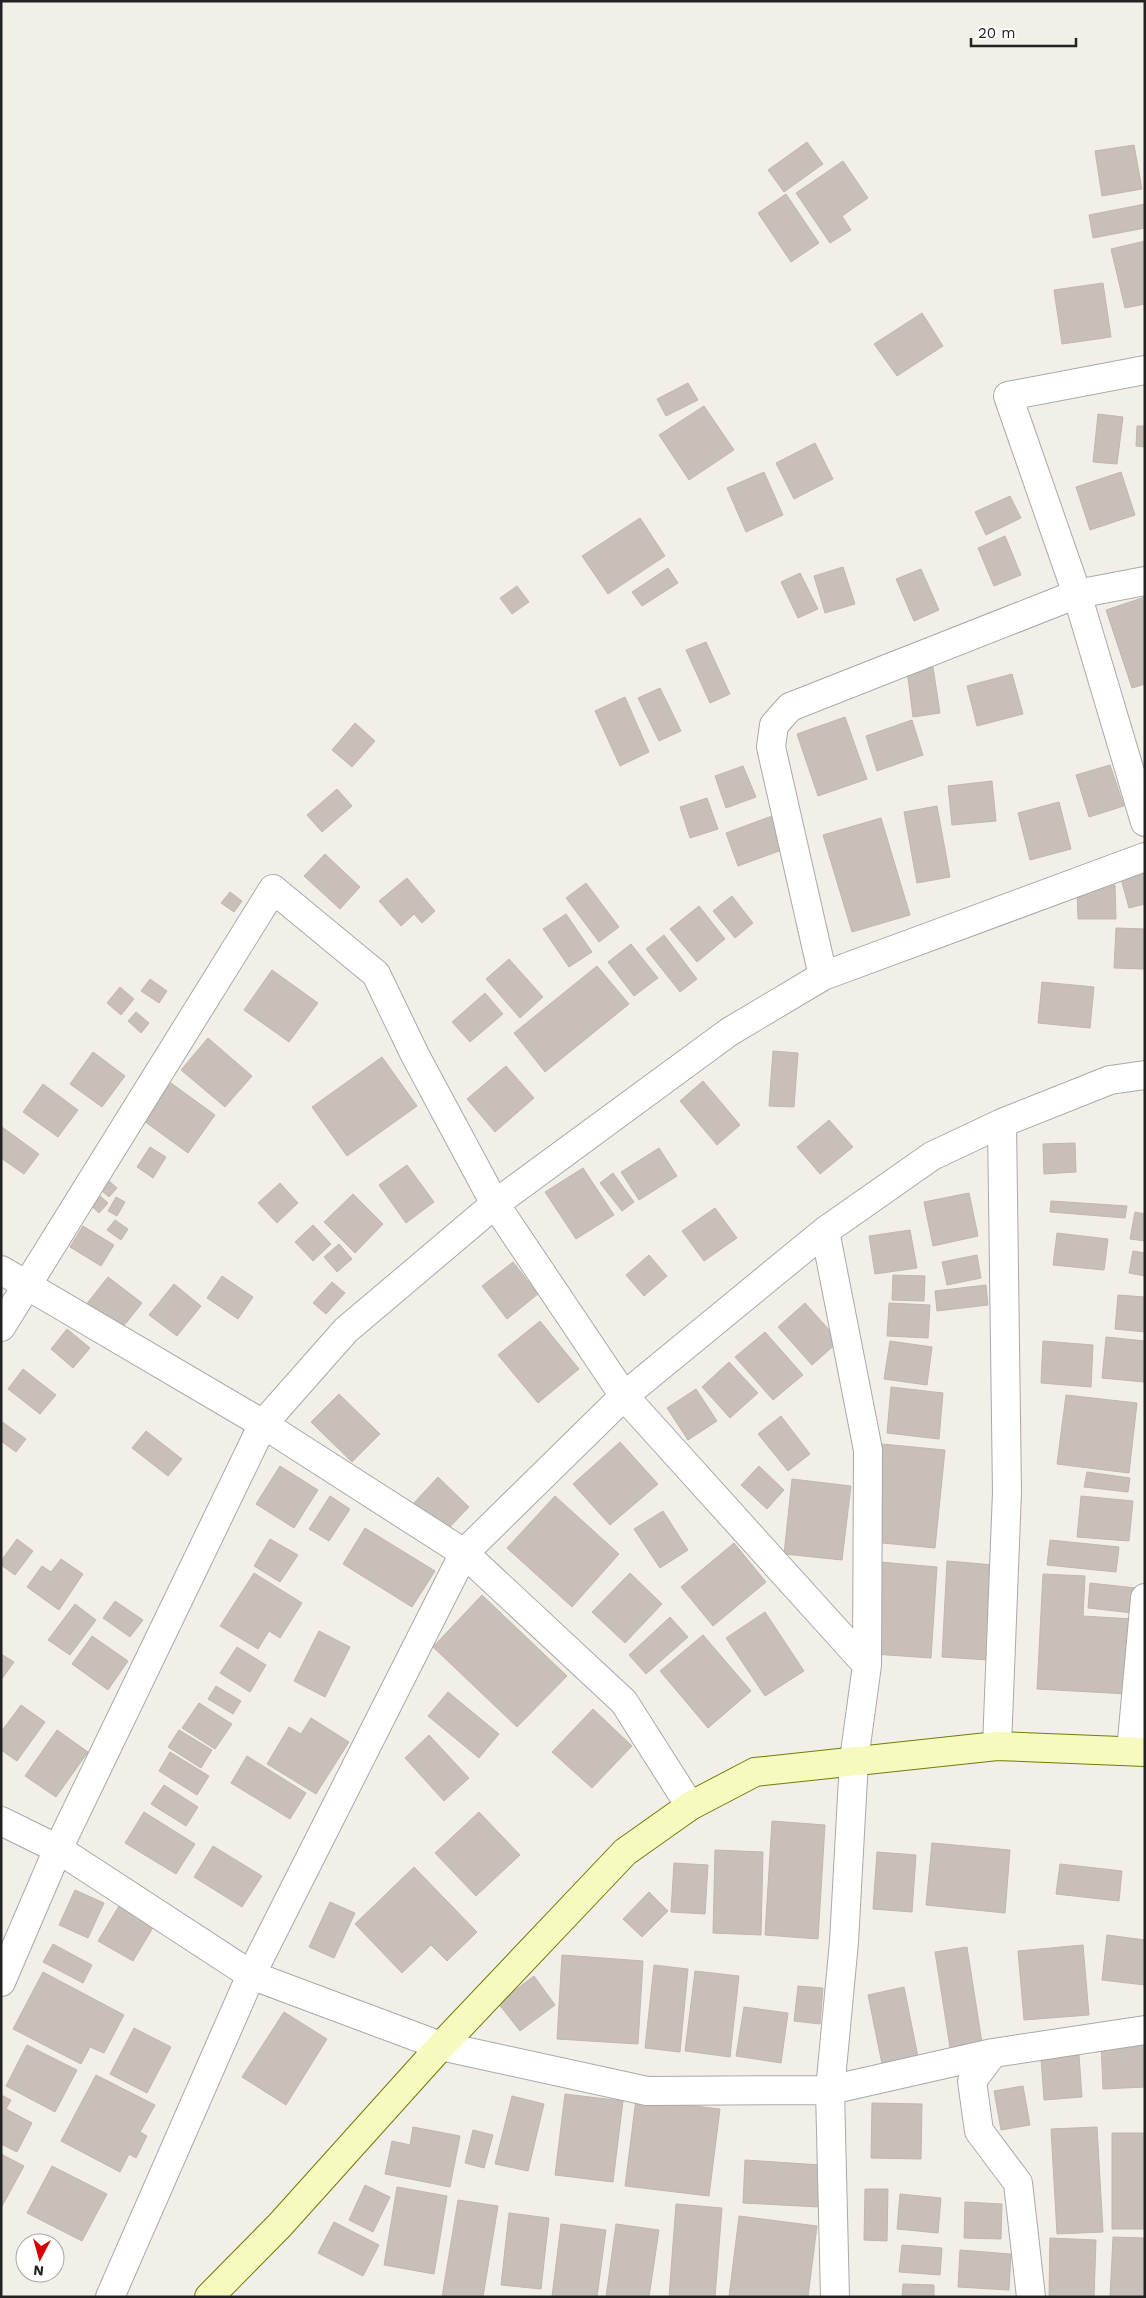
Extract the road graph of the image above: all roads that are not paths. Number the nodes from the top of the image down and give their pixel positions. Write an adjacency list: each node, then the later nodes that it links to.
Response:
1 (1145, 370): 3 (street)
2 (1145, 581): 3 (street)
3 (1077, 594): 4 (street); 6 (street)
4 (1145, 822)
5 (1145, 857): 6 (street)
6 (823, 976): 9 (street)
7 (1145, 1075): 8 (street)
8 (1002, 1123): 10 (street); 19 (street)
9 (495, 1204): 12 (street); 14 (street); 15 (street)
10 (825, 1231): 14 (street); 18 (street)
11 (1, 1270): 12 (street)
12 (28, 1285): 13 (street); 15 (street)
13 (1, 1327)
14 (624, 1396): 16 (street); 18 (street)
15 (263, 1424): 16 (street); 24 (street)
16 (464, 1553): 22 (street); 25 (street)
17 (1145, 1598): 20 (street)
18 (867, 1665): 21 (street)
19 (997, 1746): 20 (street); 21 (street)
20 (1138, 1752)
21 (854, 1760): 22 (street); 30 (street)
22 (690, 1806): 28 (street)
23 (1, 1821): 24 (street)
24 (58, 1849): 25 (street); 26 (street)
25 (251, 1975): 28 (street); 31 (street)
26 (1, 1982)
27 (1145, 2030): 29 (street)
28 (441, 2046): 30 (street); 32 (street)
29 (993, 2053): 30 (street); 34 (street)
30 (830, 2090): 33 (street)
31 (110, 2297)
32 (208, 2297)
33 (835, 2297)
34 (1031, 2297)

